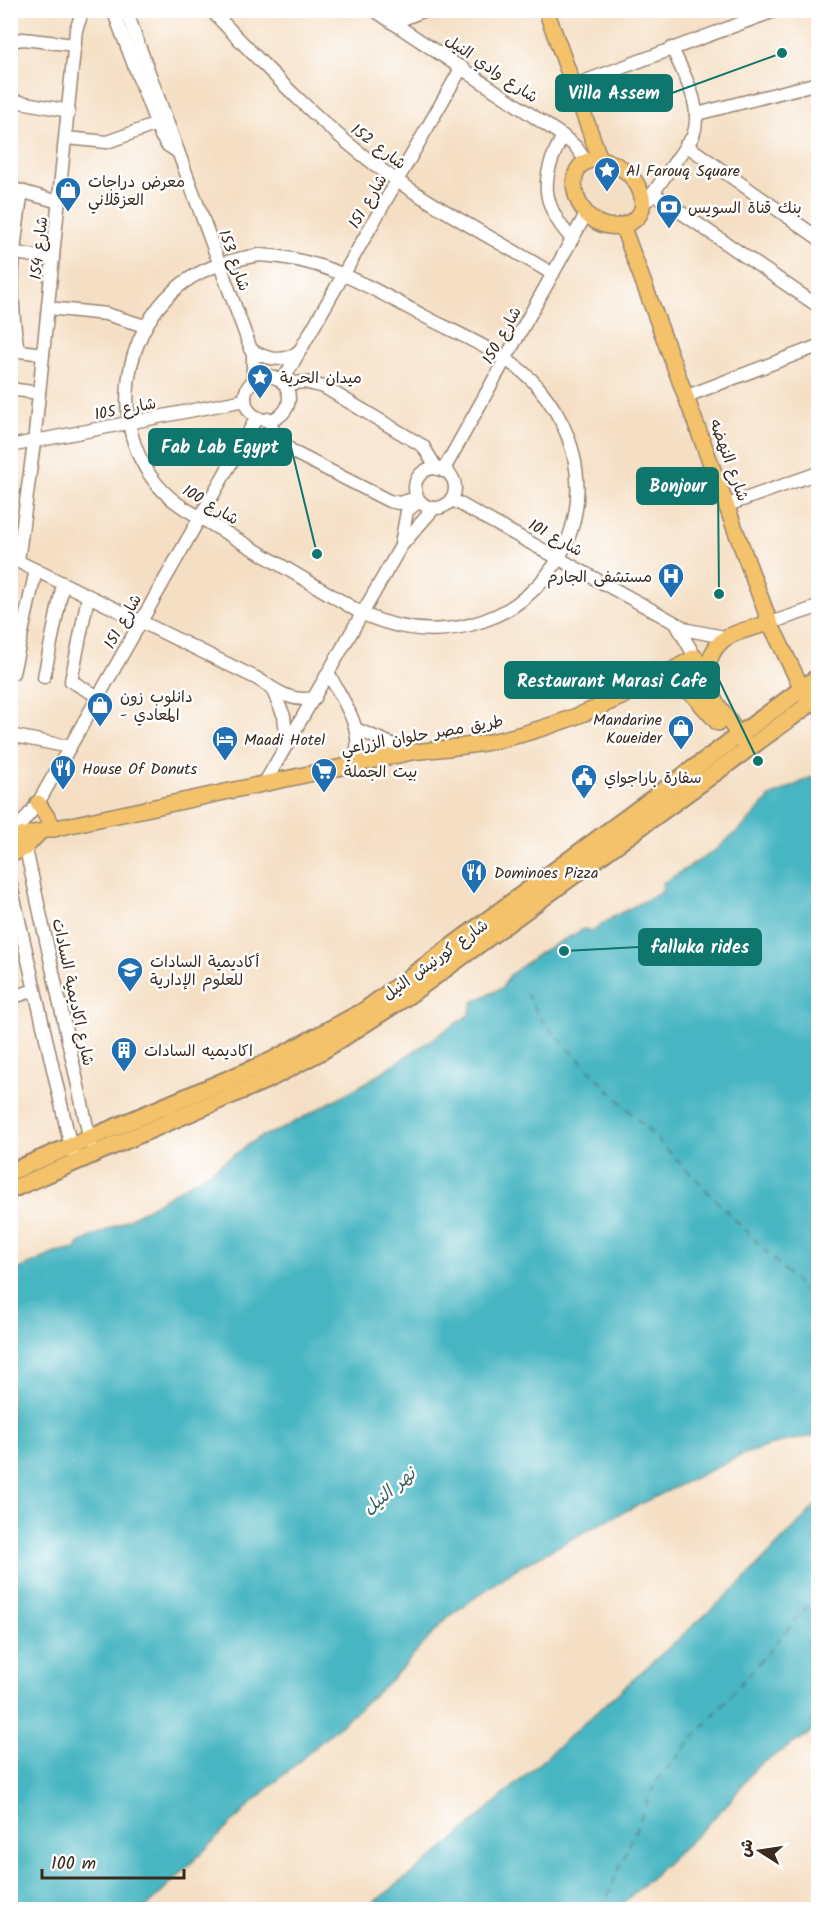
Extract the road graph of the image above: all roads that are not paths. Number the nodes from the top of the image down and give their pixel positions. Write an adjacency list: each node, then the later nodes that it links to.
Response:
1 (83, 10): 13 (street, شارع 154)
2 (113, 10): 21 (street, شارع 153)
3 (126, 10): 25 (street)
4 (133, 10): 25 (street, شارع 153)
5 (212, 10): 27 (street, شارع 152)
6 (374, 10): 11 (street, شارع وادي النيل)
7 (425, 10): 11 (street)
8 (546, 10): 17 (main road)
9 (777, 10): 10 (street)
10 (754, 14): 14 (street)
11 (393, 23): 15 (street, شارع وادي النيل)
12 (10, 42): 13 (street)
13 (75, 45): 19 (street, شارع 154)
14 (672, 48): 17 (street); 20 (street)
15 (462, 67): 22 (street, شارع وادي النيل); 27 (street, شارع 151)
16 (819, 82): 20 (street)
17 (572, 86): 26 (main road)
18 (10, 100): 19 (street)
19 (69, 111): 23 (street, شارع 154)
20 (698, 114): 24 (street)
21 (157, 124): 23 (street); 25 (street, شارع 153)
22 (563, 136): 26 (street, شارع وادي النيل); 35 (street)
23 (66, 138): 30 (street, شارع 154)
24 (686, 145): 29 (street); 34 (street)
25 (178, 151): 38 (street, شارع 153)
26 (593, 160): 31 (main road); 32 (main road)
27 (397, 181): 39 (street, شارع 151); 40 (street, شارع 152)
28 (16, 190): 30 (street); 36 (street)
29 (654, 194): 31 (street); 42 (street)
30 (59, 202): 37 (street, شارع 154)
31 (641, 208): 33 (main road)
32 (586, 214): 33 (main road); 35 (street, شارع 150)
33 (622, 225): 55 (main road, شارع النهضه)
34 (819, 238)
35 (572, 239): 40 (street, شارع 150)
36 (11, 252): 37 (street); 41 (street)
37 (53, 260): 43 (street, شارع 154)
38 (219, 264): 39 (street, شارع 100); 44 (street, شارع 100); 46 (street, شارع 153)
39 (344, 273): 48 (street, شارع 151); 50 (street, شارع 100)
40 (553, 274): 50 (street, شارع 150)
41 (11, 296): 47 (street)
42 (819, 306)
43 (48, 308): 44 (street); 49 (street, شارع 154)
44 (145, 326): 58 (street, شارع 100)
45 (819, 346): 55 (street)
46 (250, 349): 48 (street); 51 (street, شارع 153)
47 (14, 350): 49 (street)
48 (299, 351): 52 (street, شارع 151)
49 (43, 354): 54 (street, شارع 154)
50 (506, 360): 61 (street, شارع 150); 69 (street, شارع 100)
51 (253, 381): 52 (street); 56 (street)
52 (283, 383): 57 (street); 61 (street)
53 (10, 389): 54 (street)
54 (39, 393): 59 (street, شارع 154)
55 (687, 396): 65 (main road, شارع النهضه)
56 (245, 400): 57 (street); 58 (street, شارع 105)
57 (262, 418): 63 (street); 67 (street, شارع 151)
58 (129, 425): 59 (street, شارع 105); 67 (street, شارع 100)
59 (34, 443): 60 (street, شارع 105); 70 (street, شارع 154)
60 (11, 446)
61 (440, 470): 63 (street); 64 (street)
62 (819, 472): 65 (street)
63 (418, 499): 66 (street); 68 (street)
64 (451, 499): 66 (street); 69 (street, شارع 101)
65 (728, 505): 77 (main road, شارع النهضه)
66 (434, 508): 68 (street)
67 (200, 517): 75 (street, شارع 100); 76 (street, شارع 151)
68 (401, 546): 75 (street)
69 (558, 557): 75 (street, شارع 100); 78 (street, شارع 101)
70 (13, 559): 71 (street)
71 (36, 570): 72 (street); 81 (street)
72 (63, 584): 73 (street); 83 (street)
73 (87, 597): 76 (street); 88 (street)
74 (819, 607): 77 (street)
75 (363, 614): 82 (street)
76 (141, 621): 87 (street); 88 (street, شارع 151)
77 (770, 623): 79 (main road); 89 (main road, شارع النهضه)
78 (676, 624): 79 (street, شارع 101); 80 (street)
79 (724, 637): 86 (main road)
80 (694, 657): 85 (main road, طريق مصر حلوان الزراعي); 86 (main road)
81 (13, 673)
82 (328, 674): 90 (street); 92 (street)
83 (44, 677)
84 (819, 677): 89 (highway, شارع كورنيش النيل)
85 (660, 678): 91 (main road); 97 (main road, طريق مصر حلوان الزراعي)
86 (707, 689): 91 (main road)
87 (272, 690): 90 (street); 95 (street)
88 (99, 697): 96 (street, شارع 151)
89 (810, 697): 94 (highway, شارع كورنيش النيل)
90 (315, 698): 95 (street)
91 (713, 709): 94 (main road)
92 (358, 730): 97 (street); 98 (street)
93 (10, 735): 96 (street)
94 (739, 745): 108 (highway, شارع كورنيش النيل); 110 (highway, شارع كورنيش النيل)
95 (286, 746): 99 (street)
96 (70, 747): 100 (street, شارع 151)
97 (412, 752): 98 (main road, طريق مصر حلوان الزراعي)
98 (354, 764): 99 (main road, طريق مصر حلوان الزراعي)
99 (264, 784): 101 (main road, طريق مصر حلوان الزراعي)
100 (38, 803): 101 (main road); 102 (street, شارع 151)
101 (55, 829): 102 (main road, طريق مصر حلوان الزراعي)
102 (20, 841): 103 (main road, طريق مصر حلوان الزراعي); 105 (street, شارع اكاديمية السادات)
103 (10, 855)
104 (10, 881): 106 (street)
105 (53, 972): 106 (street); 108 (street, شارع اكاديمية السادات)
106 (34, 983): 107 (street); 109 (street)
107 (10, 998)
108 (89, 1138): 109 (highway, شارع كورنيش النيل); 110 (street, شارع اكاديمية السادات)
109 (70, 1146): 111 (street); 112 (highway, شارع كورنيش النيل)
110 (94, 1155): 111 (highway, شارع كورنيش النيل)
111 (75, 1163): 113 (highway, شارع كورنيش النيل)
112 (10, 1172)
113 (10, 1190)

